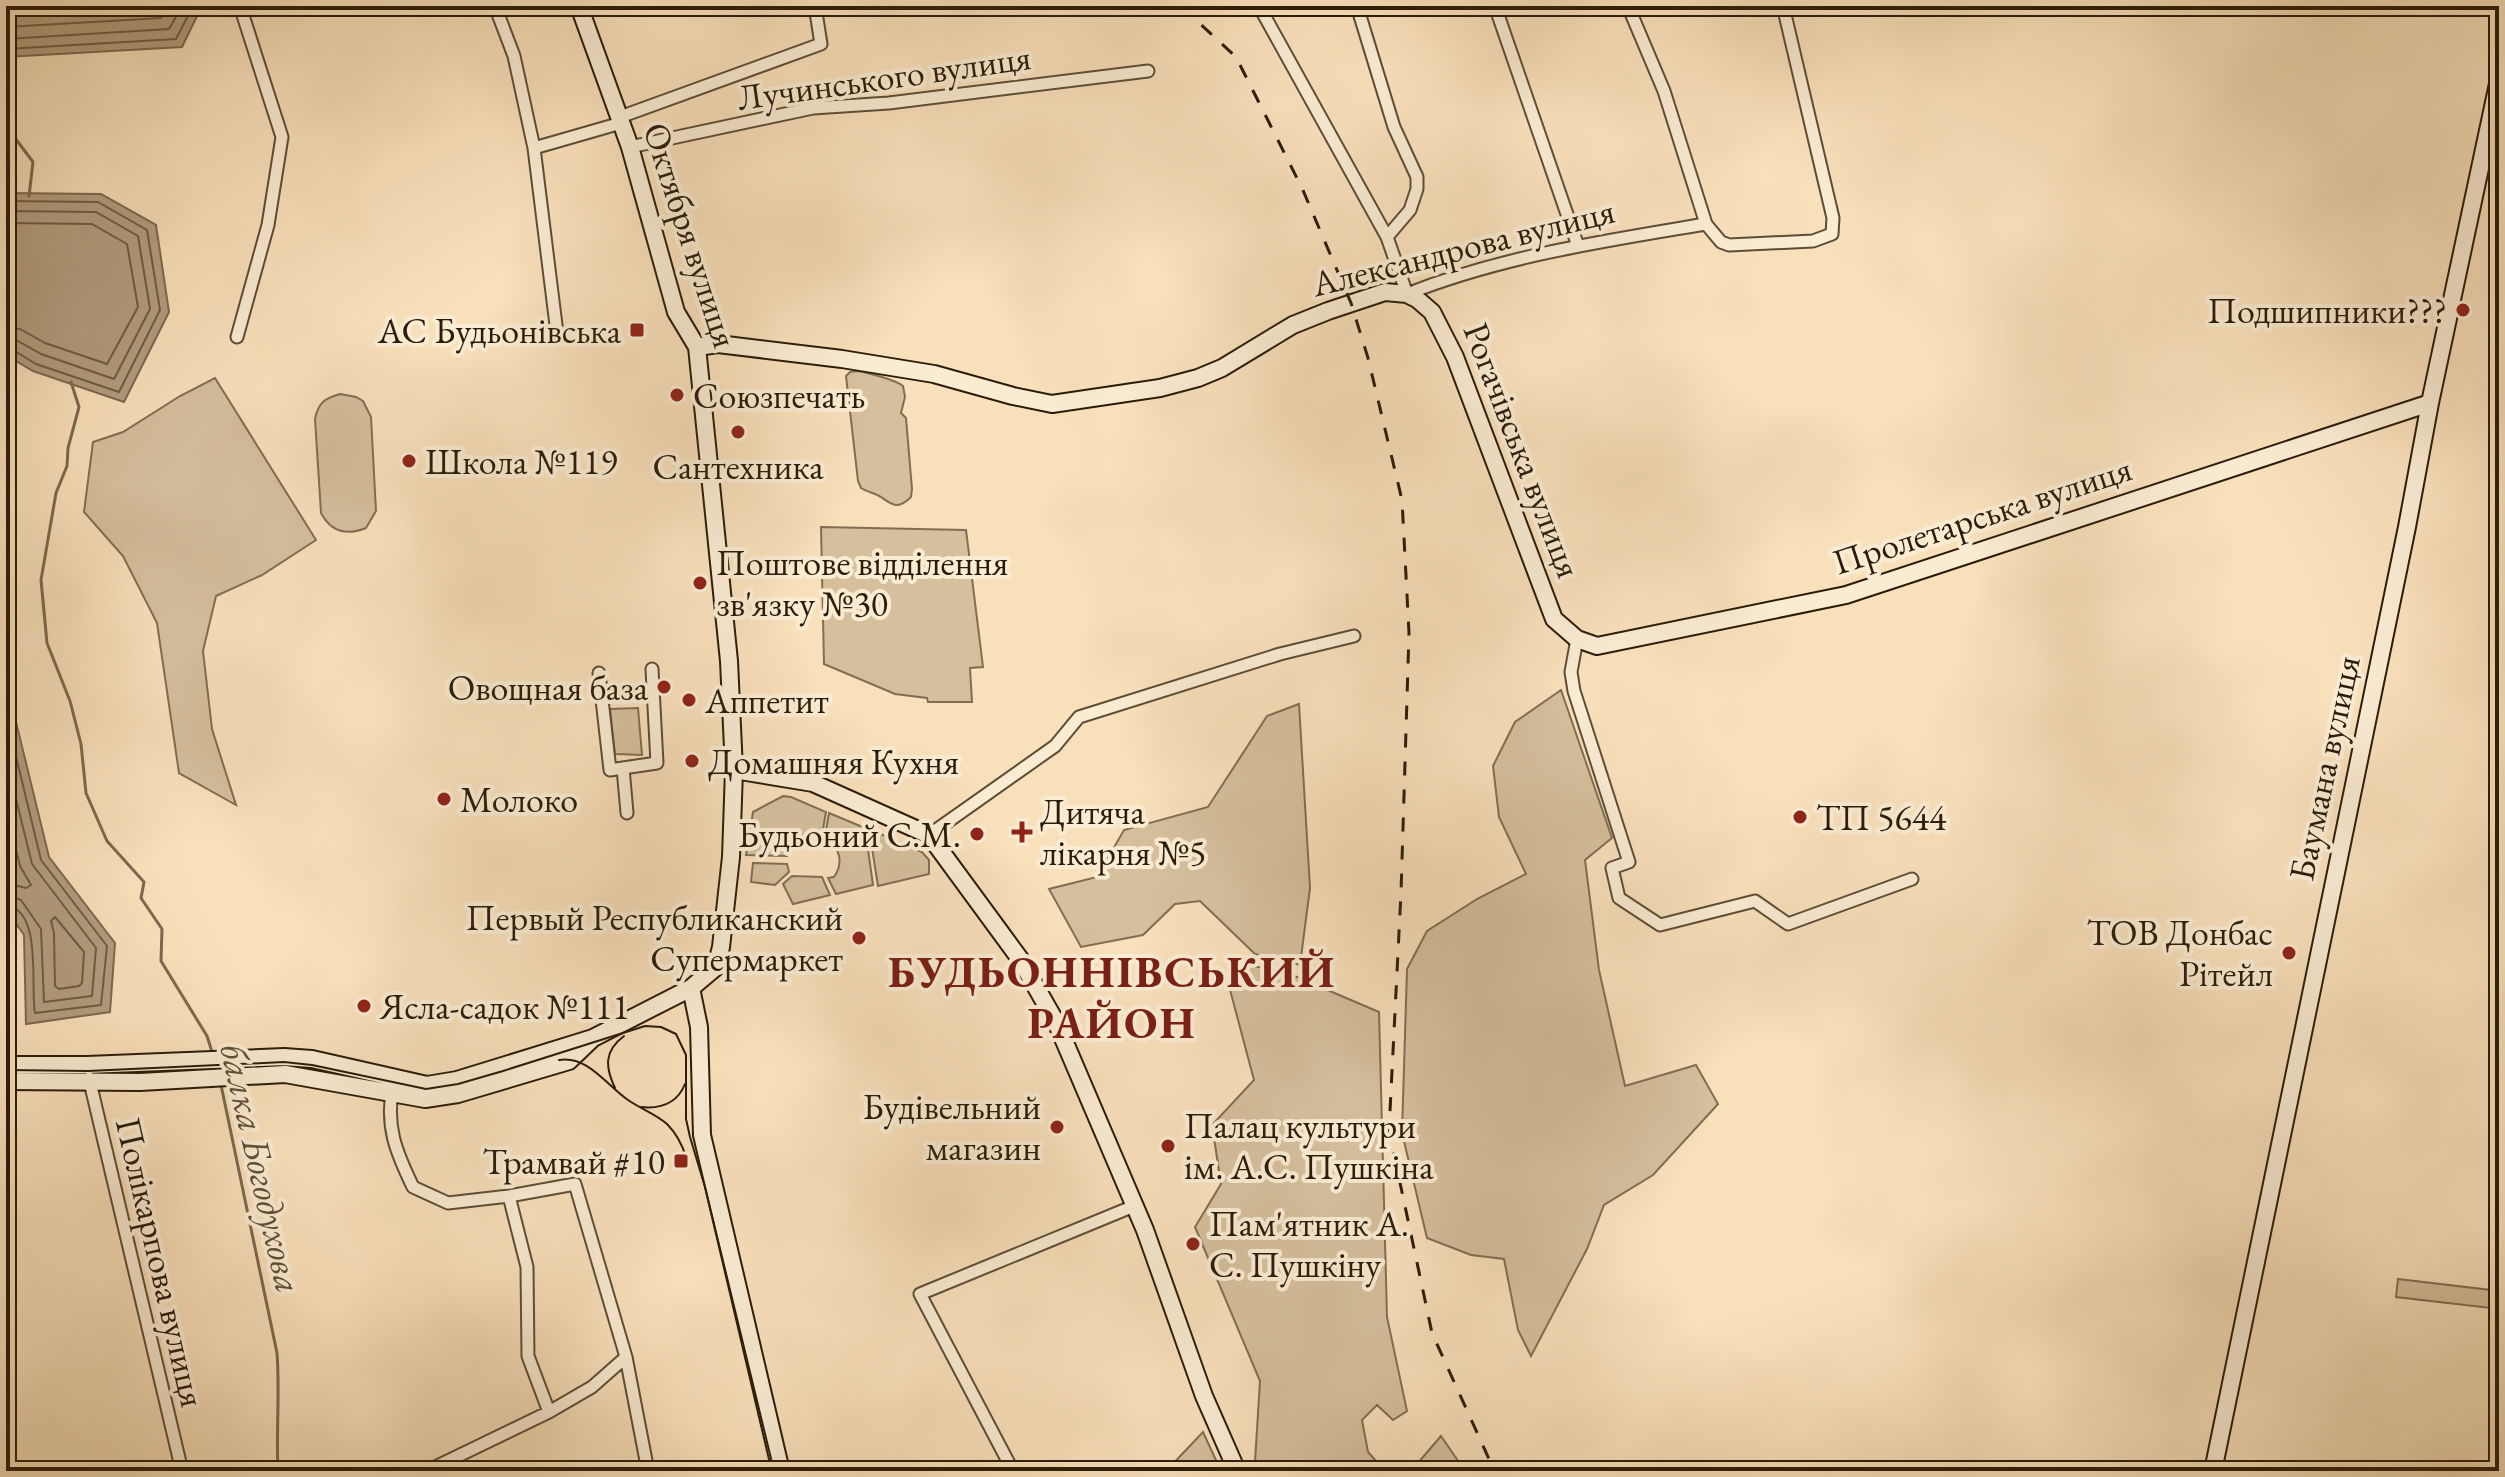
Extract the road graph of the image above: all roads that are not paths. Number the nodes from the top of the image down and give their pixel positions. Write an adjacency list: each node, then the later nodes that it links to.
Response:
1 (240, 6): 20 (street)
2 (495, 6): 14 (street)
3 (579, 6): 12 (main road, Октября вулиця)
4 (815, 6): 12 (street, Лучинського вулиця)
5 (1259, 6): 16 (street, Рогачівська вулиця)
6 (1357, 6): 16 (street)
7 (1495, 6): 17 (street)
8 (1628, 6): 15 (street)
9 (1783, 6): 15 (street)
10 (1148, 71): 13 (street, Лучинського вулиця)
11 (2499, 79): 22 (main road, Баумана вулиця)
12 (621, 120): 13 (main road, Октября вулиця); 14 (street)
13 (630, 147): 21 (main road, Октября вулиця)
14 (534, 148): 19 (street)
15 (1706, 224): 17 (street, Александрова вулиця)
16 (1387, 237): 18 (street, Рогачівська вулиця)
17 (1578, 246): 18 (street, Александрова вулиця)
18 (1407, 294): 21 (main road, Александрова вулиця); 24 (main road, Рогачівська вулиця)
19 (557, 333)
20 (237, 337)
21 (697, 347): 28 (main road, Октября вулиця)
22 (2430, 403): 24 (main road, Пролетарська вулиця); 48 (main road, Баумана вулиця)
23 (1354, 636): 30 (street)
24 (1577, 639): 31 (street)
25 (652, 669): 27 (street)
26 (599, 673): 27 (street)
27 (623, 768): 29 (street)
28 (734, 770): 30 (main road); 32 (main road, Октября вулиця)
29 (627, 813)
30 (929, 835): 39 (main road)
31 (1912, 879)
32 (691, 988): 37 (main road, Октября вулиця); 45 (main road)
33 (6, 1065): 35 (main road)
34 (242, 1068): 35 (main road); 35 (main road); 37 (main road)
35 (88, 1074): 36 (main road); 42 (street, Полікарпова вулиця)
36 (6, 1081)
37 (393, 1086): 38 (street)
38 (509, 1196): 40 (street); 41 (street)
39 (1134, 1206): 46 (street); 47 (main road)
40 (626, 1357): 41 (street); 44 (street)
41 (549, 1412): 43 (street)
42 (182, 1471)
43 (427, 1471)
44 (648, 1471)
45 (781, 1471)
46 (1013, 1471)
47 (1237, 1471)
48 (2213, 1471)

